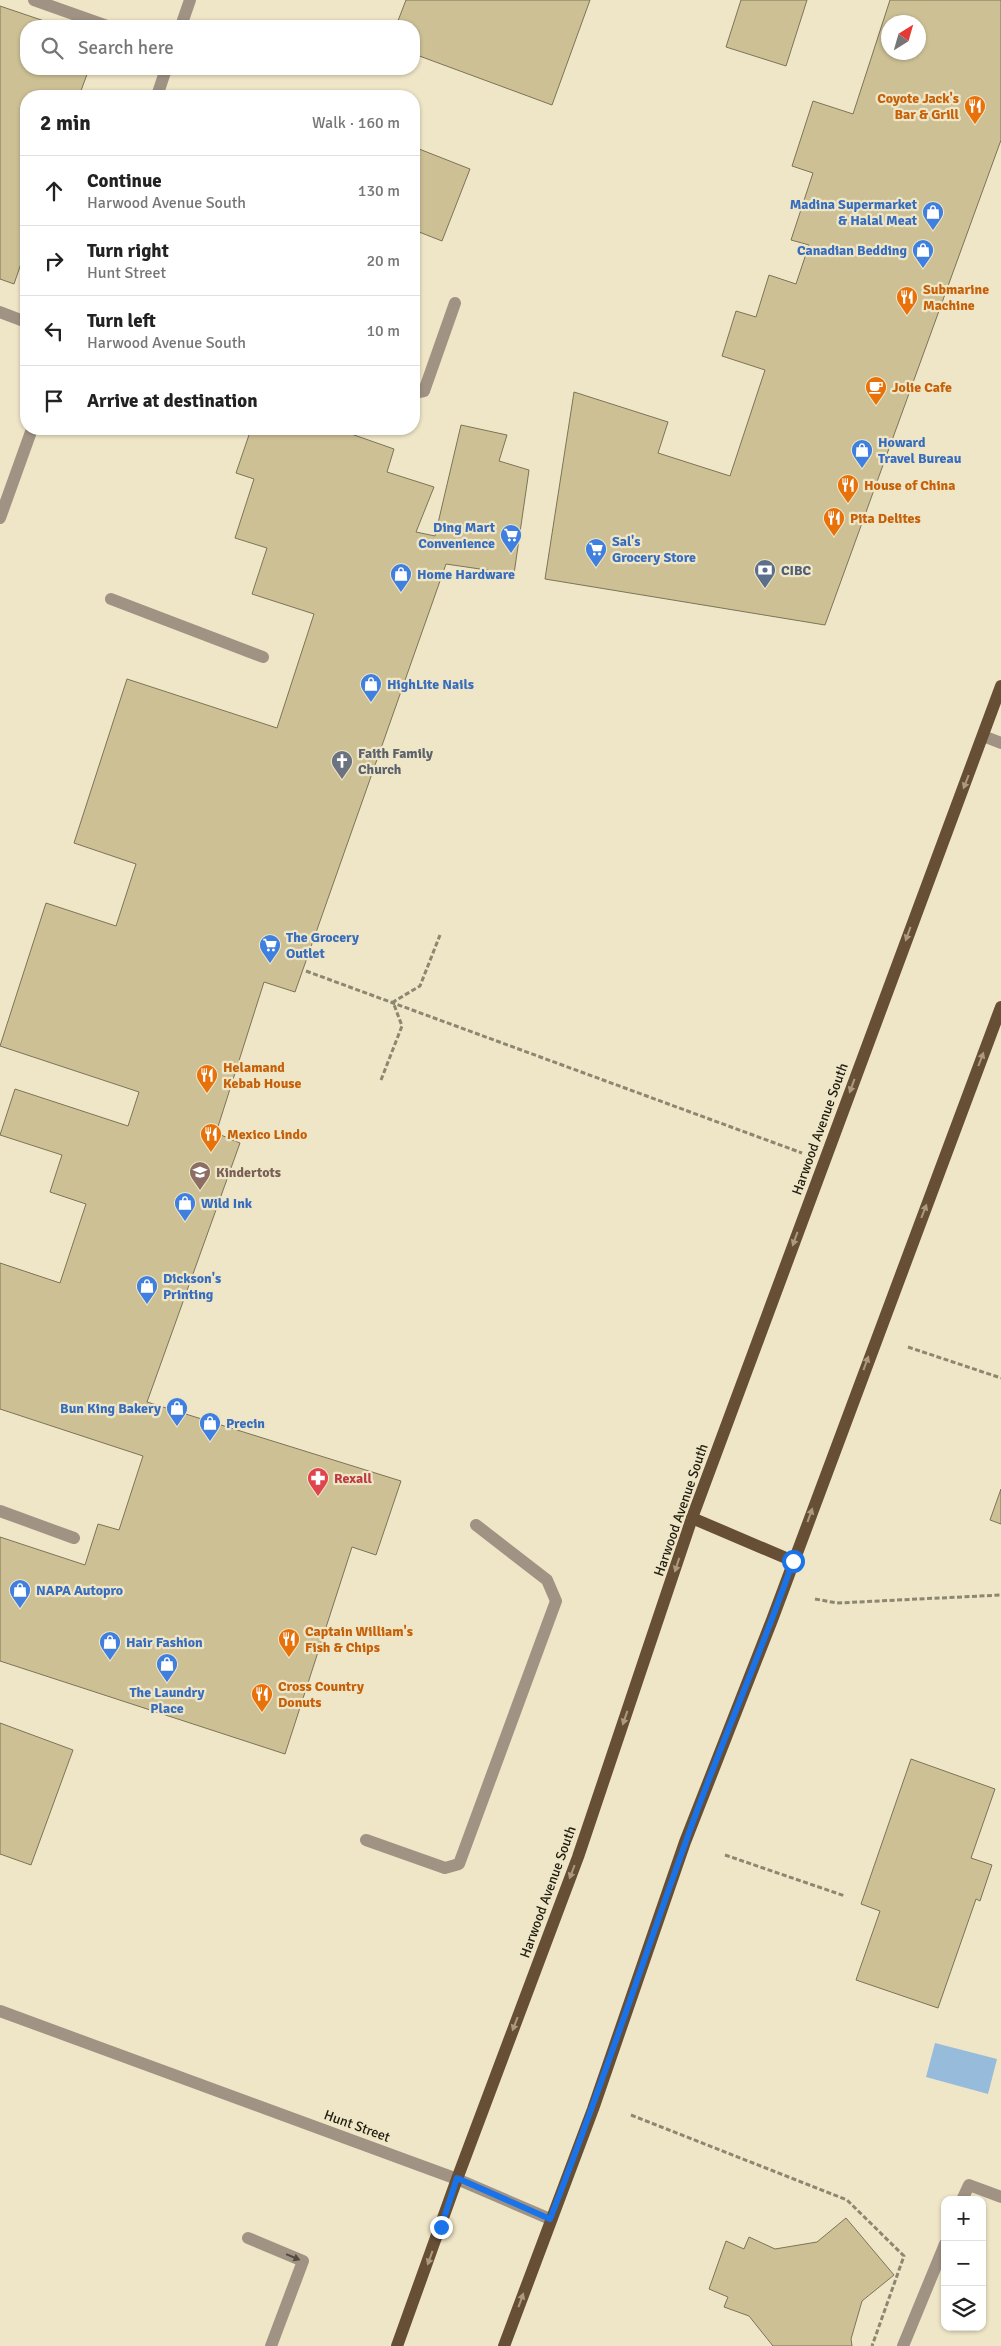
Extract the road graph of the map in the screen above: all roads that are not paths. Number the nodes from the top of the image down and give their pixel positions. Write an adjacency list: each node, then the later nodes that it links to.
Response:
1 (34, 0): 3 (street)
2 (190, 0): 4 (street)
3 (90, 20)
4 (183, 20)
5 (164, 75): 6 (street)
6 (159, 90)
7 (455, 303): 10 (street)
8 (0, 312): 9 (street)
9 (20, 320)
10 (420, 392)
11 (30, 435): 12 (street)
12 (0, 518)
13 (111, 599): 14 (street)
14 (263, 657)
15 (1001, 686): 16 (main road, Harwood Avenue South)
16 (983, 736): 17 (street); 20 (main road, Harwood Avenue South, one-way to 20)
17 (1001, 743)
18 (1001, 1007): 23 (main road, one-way to 18)
19 (0, 1511): 22 (street)
20 (692, 1518): 23 (main road); 26 (main road, Harwood Avenue South, one-way to 26)
21 (476, 1525): 24 (street)
22 (74, 1538)
23 (793, 1561): 29 (main road)
24 (366, 1840)
25 (0, 2011): 26 (street, Hunt Street)
26 (457, 2178): 29 (street, Hunt Street); 33 (main road, Harwood Avenue South, one-way to 33)
27 (964, 2196): 28 (street)
28 (1001, 2197)
29 (550, 2219): 34 (main road, one-way to 29)
30 (248, 2238): 32 (street, one-way to 32)
31 (941, 2254): 35 (street)
32 (271, 2346)
33 (397, 2346)
34 (504, 2346)
35 (904, 2346)

